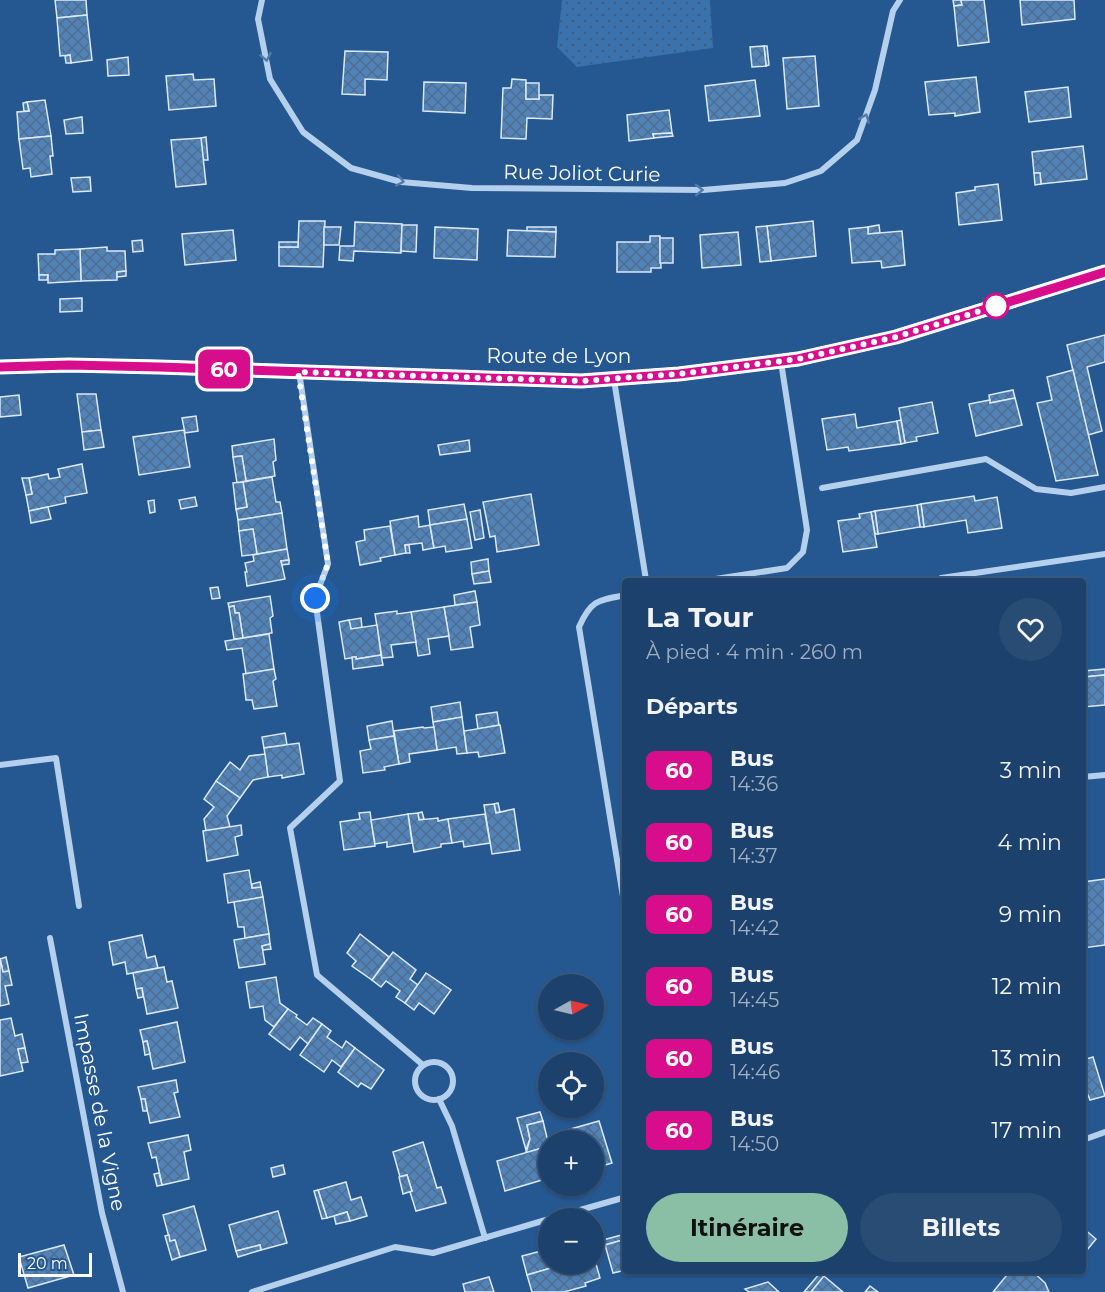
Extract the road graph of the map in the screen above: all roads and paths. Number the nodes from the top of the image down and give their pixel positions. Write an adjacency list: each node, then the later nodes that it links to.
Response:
1 (262, 0): 2 (street, Rue Joliot Curie, one-way to 2)
2 (900, 0)
3 (1105, 272): 5 (main road, Route de Lyon)
4 (0, 360): 6 (street)
5 (781, 361): 8 (main road, Route de Lyon); 13 (street)
6 (0, 367): 7 (main road, Route de Lyon)
7 (298, 372): 8 (main road, Route de Lyon); 22 (street)
8 (614, 378): 12 (street)
9 (1105, 487): 10 (street)
10 (822, 488)
11 (1105, 554): 14 (street)
12 (646, 578)
13 (722, 578)
14 (941, 578)
15 (622, 596): 19 (street)
16 (0, 765): 20 (street)
17 (1105, 775): 18 (street)
18 (1086, 777)
19 (622, 890)
20 (79, 906)
21 (50, 938): 30 (street, Impasse de la Vigne)
22 (423, 1065): 23 (street); 23 (street)
23 (439, 1099): 29 (street)
24 (1105, 1132): 25 (street)
25 (1086, 1139)
26 (622, 1198): 27 (street)
27 (587, 1208)
28 (538, 1222): 29 (street)
29 (485, 1238): 31 (street)
30 (123, 1292)
31 (252, 1292)

